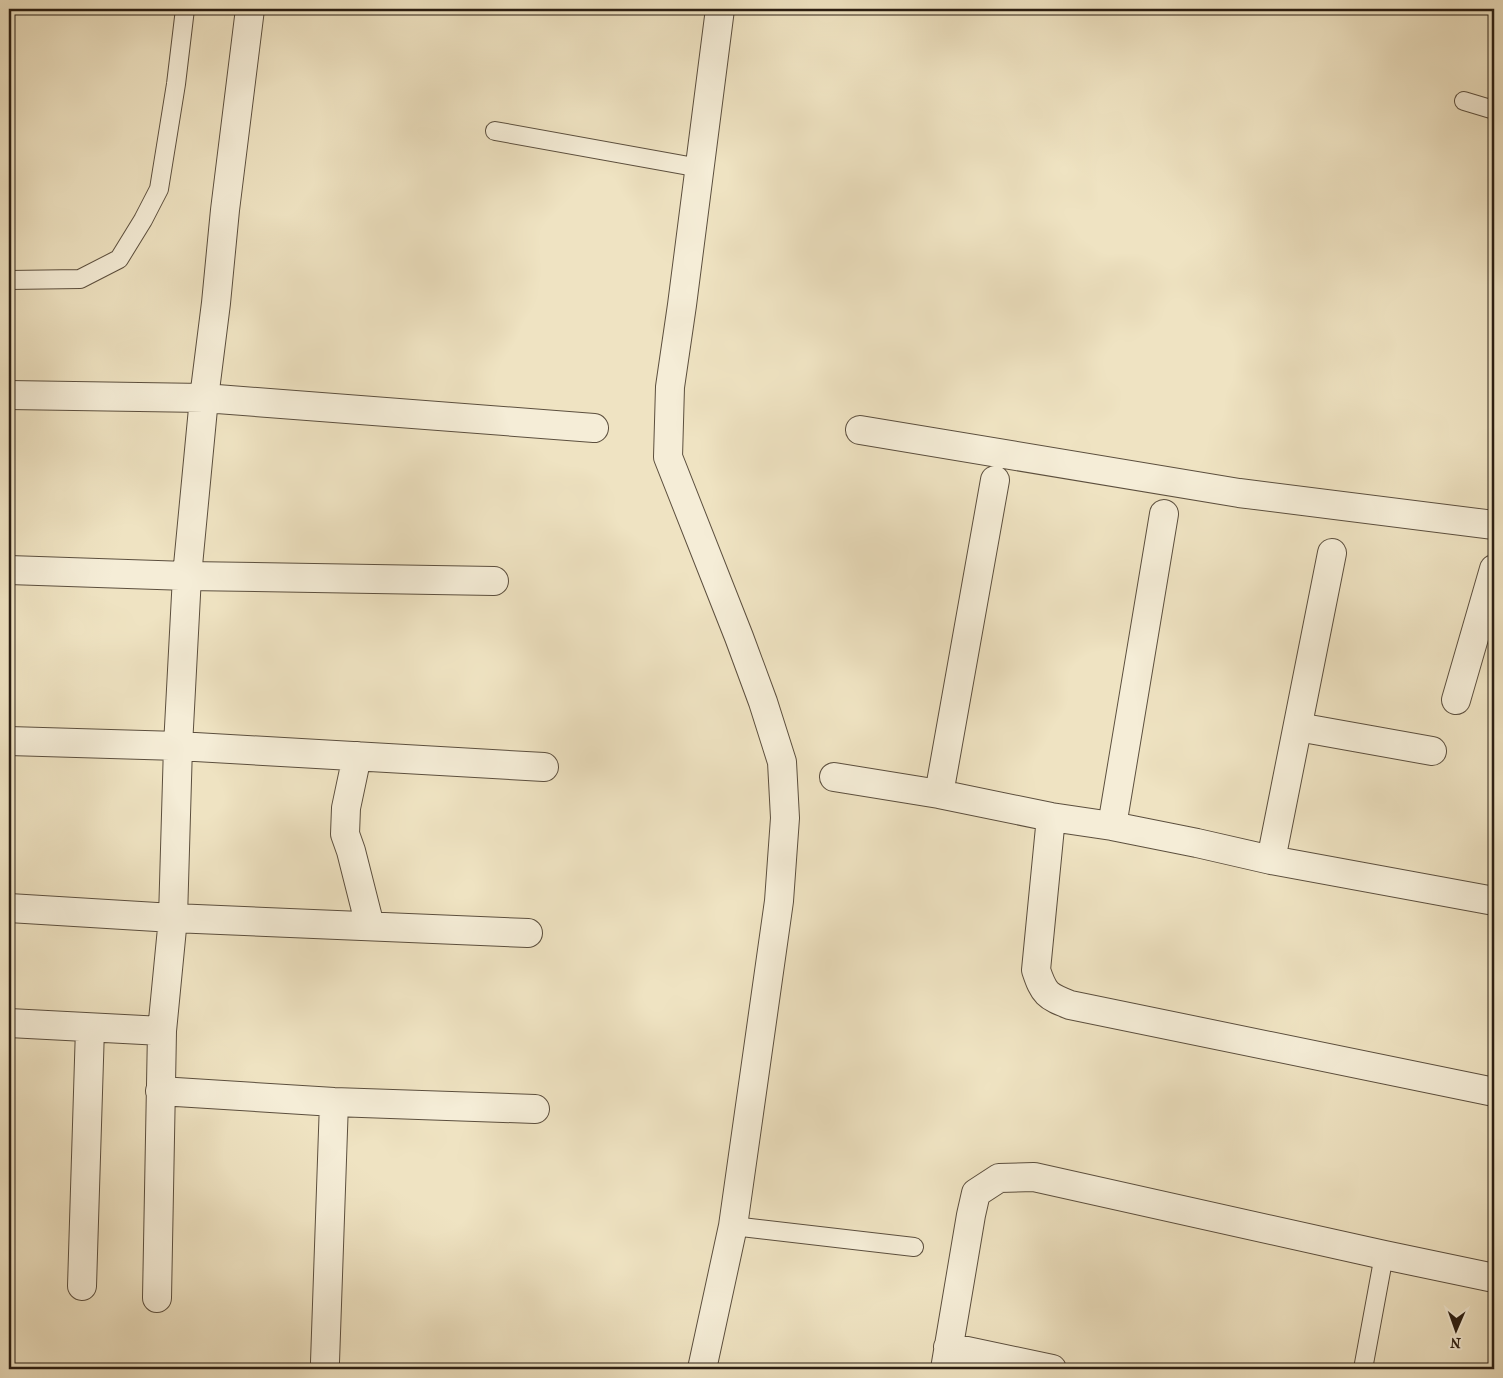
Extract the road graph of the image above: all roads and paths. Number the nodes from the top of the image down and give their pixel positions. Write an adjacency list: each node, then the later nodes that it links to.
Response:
1 (185, 9): 8 (lane)
2 (250, 9): 10 (street)
3 (720, 9): 7 (street)
4 (1464, 101): 5 (lane)
5 (1494, 110)
6 (495, 131): 7 (lane)
7 (700, 168): 45 (street)
8 (9, 280)
9 (9, 395): 10 (street)
10 (204, 398): 11 (street); 19 (street)
11 (594, 428)
12 (860, 430): 15 (street)
13 (995, 480): 29 (street)
14 (1164, 514): 31 (street)
15 (1494, 525)
16 (1332, 553): 22 (street)
17 (1494, 568): 21 (street)
18 (9, 570): 19 (street)
19 (187, 576): 20 (street); 24 (street)
20 (494, 581)
21 (1456, 700)
22 (1298, 727): 25 (street); 32 (street)
23 (9, 741): 24 (street)
24 (178, 746): 26 (street); 35 (street)
25 (1432, 751)
26 (357, 756): 27 (street); 36 (street)
27 (544, 767)
28 (834, 778): 29 (street)
29 (939, 794): 30 (street)
30 (1051, 817): 31 (street); 42 (street)
31 (1112, 826): 32 (street)
32 (1271, 860): 33 (street)
33 (1494, 901)
34 (9, 908): 35 (street)
35 (173, 918): 36 (street); 40 (street)
36 (370, 926): 37 (street)
37 (528, 933)
38 (9, 1023): 39 (street)
39 (90, 1028): 40 (street); 49 (street)
40 (162, 1031): 41 (street)
41 (160, 1091): 43 (street); 50 (street)
42 (1494, 1092)
43 (334, 1102): 44 (street); 52 (street)
44 (535, 1109)
45 (733, 1226): 46 (lane); 53 (street)
46 (914, 1247)
47 (1384, 1256): 48 (street); 51 (street); 55 (lane)
48 (1494, 1278)
49 (82, 1286)
50 (157, 1298)
51 (946, 1358): 54 (street)
52 (325, 1362)
53 (702, 1369)
54 (1052, 1369)
55 (1363, 1369)

